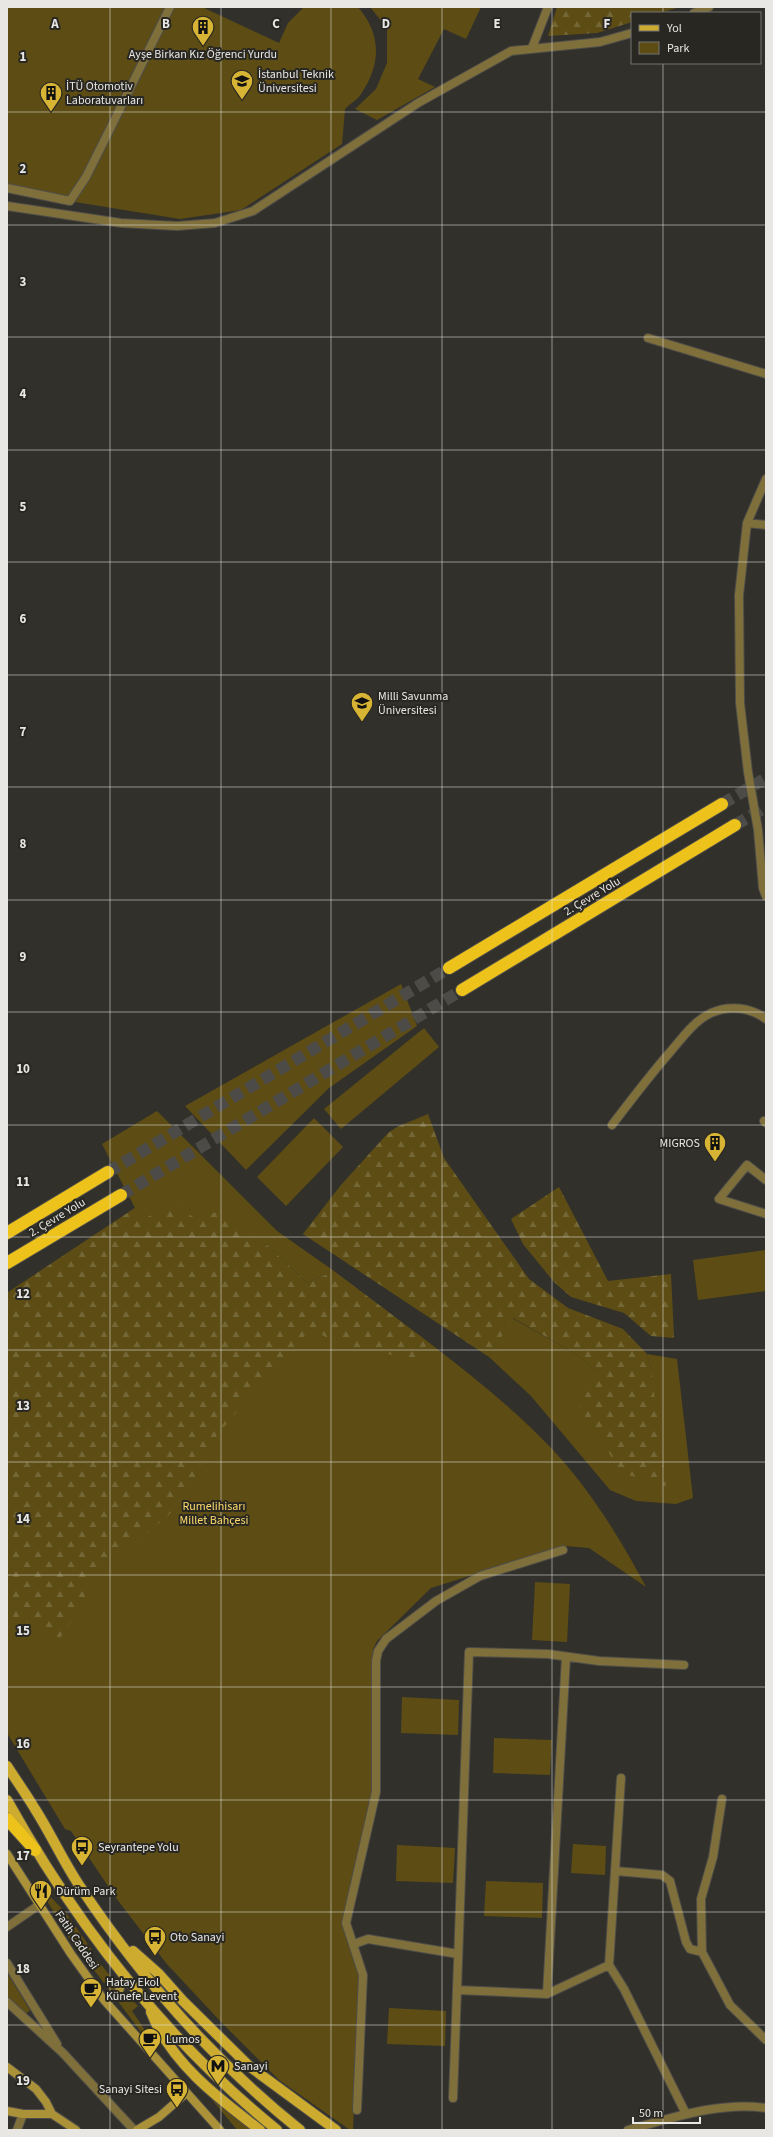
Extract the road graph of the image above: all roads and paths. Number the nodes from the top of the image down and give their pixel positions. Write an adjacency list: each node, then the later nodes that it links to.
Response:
1 (170, 7): 7 (street)
2 (548, 7): 6 (street)
3 (709, 7): 4 (street)
4 (696, 12)
5 (631, 32): 6 (street)
6 (532, 48): 8 (street)
7 (7, 188)
8 (7, 206)
9 (648, 338): 10 (street)
10 (766, 374)
11 (766, 478): 12 (street)
12 (747, 523): 13 (street); 17 (street)
13 (766, 525)
14 (722, 804): 19 (highway, 2. Çevre Yolu)
15 (735, 825): 20 (highway, 2. Çevre Yolu)
16 (766, 826): 17 (street)
17 (758, 830): 18 (street)
18 (766, 896)
19 (449, 968)
20 (462, 990)
21 (766, 1019): 22 (street)
22 (612, 1125)
23 (108, 1172): 27 (highway, 2. Çevre Yolu)
24 (766, 1180): 26 (street)
25 (121, 1195): 28 (highway, 2. Çevre Yolu)
26 (766, 1214)
27 (7, 1233)
28 (7, 1263)
29 (563, 1550): 43 (street)
30 (566, 1657): 31 (street); 45 (street); 50 (street)
31 (684, 1665)
32 (7, 1766): 42 (main road)
33 (621, 1778): 39 (street)
34 (722, 1799): 44 (street)
35 (7, 1800): 37 (main road)
36 (7, 1819): 37 (highway)
37 (35, 1850): 48 (main road)
38 (7, 1854): 40 (street, Fatih Caddesi)
39 (615, 1871): 44 (street); 47 (street)
40 (39, 1905): 41 (street); 52 (street, Fatih Caddesi)
41 (7, 1927)
42 (121, 1941): 74 (main road); 75 (main road)
43 (354, 1944): 45 (street); 60 (street)
44 (702, 1952): 54 (street)
45 (458, 1954): 49 (street)
46 (7, 1963): 55 (street)
47 (609, 1966): 50 (street); 64 (street)
48 (125, 1975): 51 (main road); 52 (street)
49 (457, 1990): 50 (street); 58 (street)
50 (548, 1994)
51 (146, 1999): 72 (main road); 73 (main road)
52 (104, 2000): 57 (street, Fatih Caddesi)
53 (7, 2002): 55 (street)
54 (766, 2040)
55 (63, 2053): 68 (street)
56 (7, 2067): 63 (street)
57 (182, 2092): 65 (street); 70 (street); 71 (street)
58 (453, 2098)
59 (766, 2108): 64 (street)
60 (357, 2110)
61 (7, 2111): 62 (street)
62 (23, 2114): 63 (street); 66 (street)
63 (52, 2114): 67 (street)
64 (686, 2114): 76 (street)
65 (159, 2117): 68 (street); 69 (street)
66 (16, 2130)
67 (76, 2130)
68 (135, 2130)
69 (147, 2130)
70 (214, 2130)
71 (220, 2130)
72 (260, 2130)
73 (277, 2130)
74 (300, 2130)
75 (336, 2130)
76 (628, 2130)

